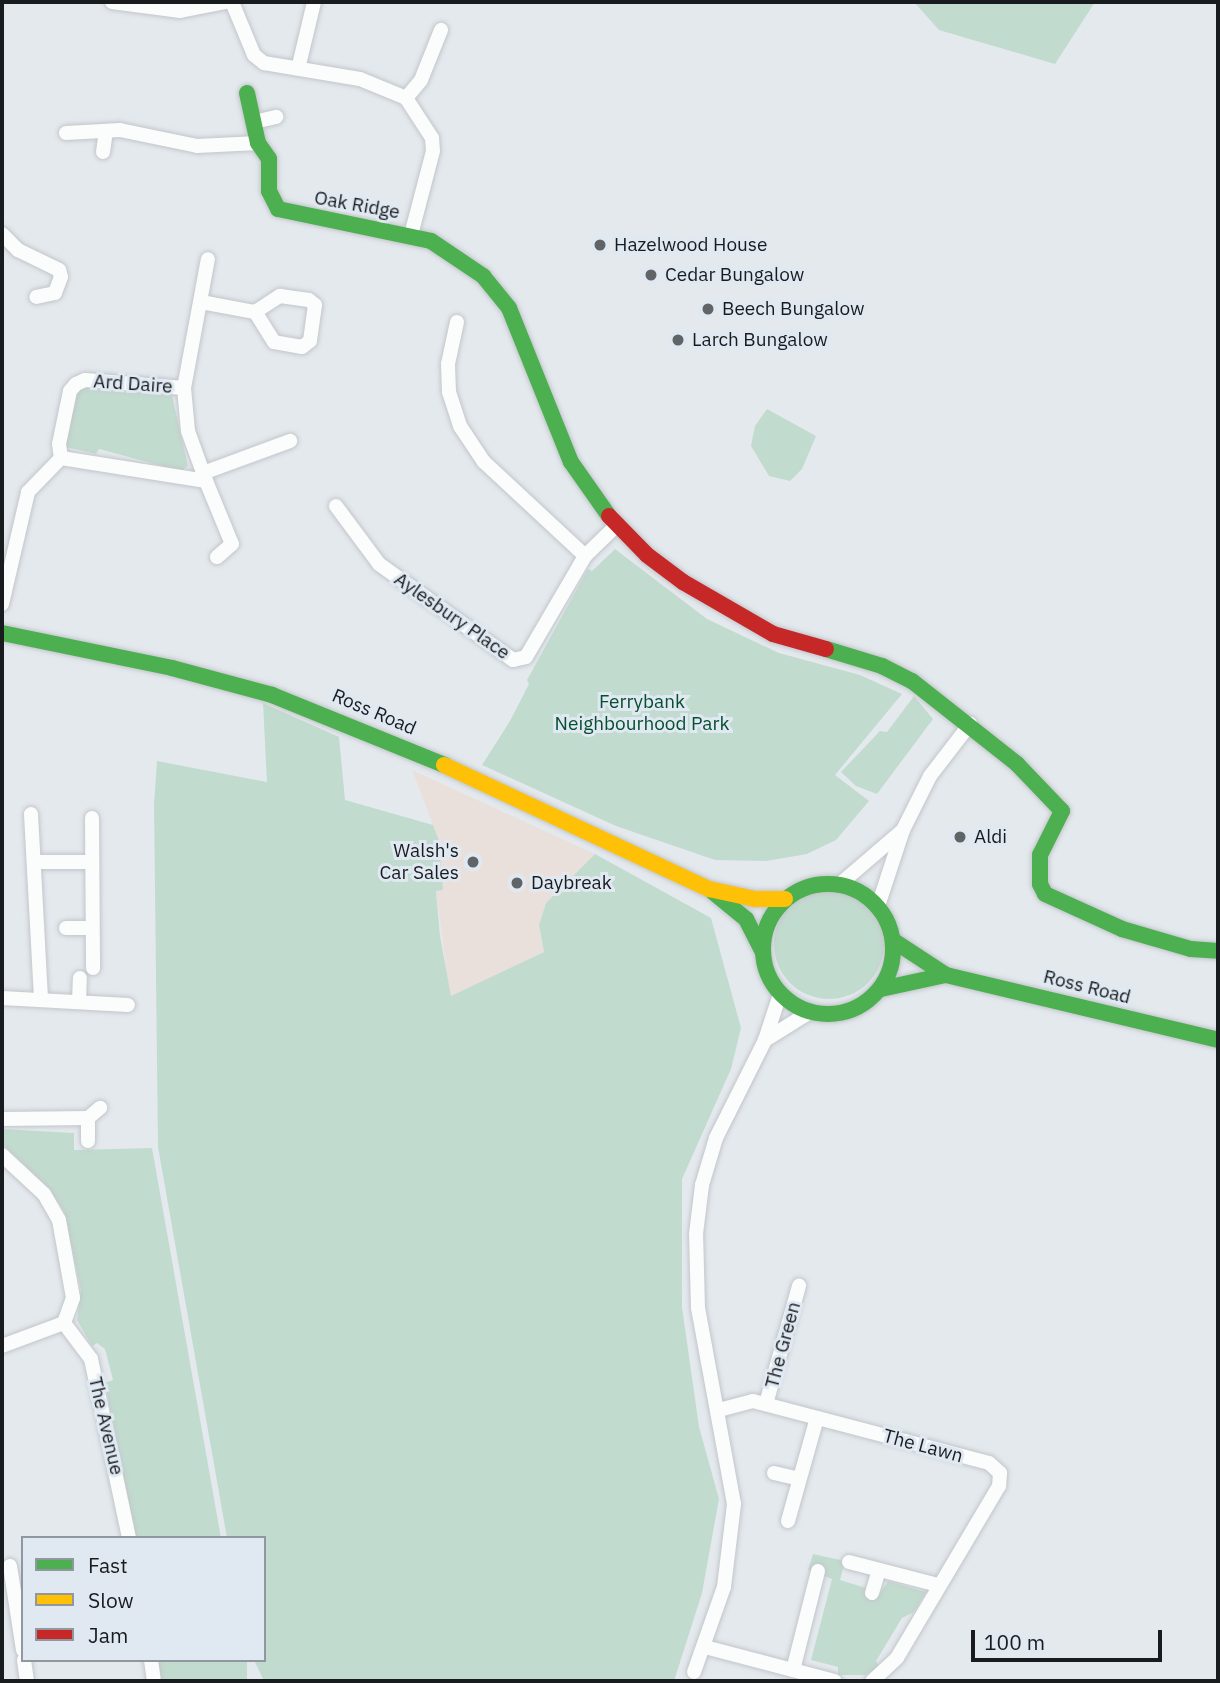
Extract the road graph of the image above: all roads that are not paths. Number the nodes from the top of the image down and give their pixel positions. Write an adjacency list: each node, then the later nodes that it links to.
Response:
1 (112, 2): 2 (street)
2 (226, 2)
3 (232, 2): 6 (street)
4 (314, 2): 6 (street)
5 (441, 30): 8 (street)
6 (299, 65): 8 (street)
7 (247, 93): 10 (main road, Oak Ridge)
8 (406, 98): 16 (street, Oak Ridge)
9 (276, 117): 10 (street)
10 (254, 122): 13 (main road, Oak Ridge)
11 (106, 131): 12 (street); 13 (street); 14 (street)
12 (66, 133)
13 (258, 143): 16 (main road, Oak Ridge)
14 (103, 152)
15 (2, 234): 18 (street)
16 (411, 235): 27 (main road)
17 (208, 259): 19 (street, Ard Daire)
18 (36, 297)
19 (201, 302): 20 (street); 22 (street, Ard Daire)
20 (255, 312): 20 (street)
21 (457, 322): 28 (street)
22 (184, 388): 24 (street, Ard Daire); 25 (street, Ard Daire)
23 (290, 440): 25 (street)
24 (61, 458): 25 (street); 30 (street)
25 (205, 477): 29 (street, Ard Daire)
26 (336, 506): 28 (street, Aylesbury Place)
27 (616, 526): 28 (street, Aylesbury Place); 32 (main road)
28 (584, 556)
29 (217, 557)
30 (2, 604)
31 (2, 633): 39 (main road, Ross Road)
32 (970, 724): 35 (street); 46 (main road)
33 (32, 814): 36 (street)
34 (92, 818): 37 (street)
35 (903, 830): 38 (street); 41 (street)
36 (35, 862): 37 (street); 53 (street)
37 (91, 862): 43 (street)
38 (840, 884): 40 (main road); 41 (main road)
39 (709, 889): 40 (main road); 45 (main road)
40 (785, 899): 45 (main road)
41 (878, 906): 44 (main road)
42 (66, 928): 43 (street)
43 (92, 928): 47 (street)
44 (894, 941): 48 (main road); 50 (main road)
45 (762, 951): 51 (main road)
46 (1218, 951)
47 (93, 968)
48 (946, 975): 50 (main road); 58 (main road, Ross Road)
49 (80, 978): 54 (street)
50 (881, 989): 56 (main road)
51 (780, 995): 56 (main road); 57 (street)
52 (2, 998): 53 (street)
53 (41, 999): 54 (street)
54 (79, 1002): 55 (street)
55 (128, 1004)
56 (810, 1012): 57 (street)
57 (765, 1040): 68 (street)
58 (1218, 1040)
59 (100, 1108): 60 (street)
60 (88, 1118): 61 (street); 62 (street)
61 (2, 1119)
62 (88, 1141)
63 (2, 1155): 65 (street)
64 (799, 1286): 67 (street, The Green)
65 (64, 1323): 66 (street); 73 (street, The Avenue)
66 (2, 1346)
67 (766, 1404): 68 (street, The Lawn); 69 (street, The Lawn)
68 (719, 1410): 81 (street)
69 (817, 1418): 71 (street); 78 (street, The Lawn)
70 (774, 1472): 71 (street)
71 (799, 1479): 72 (street)
72 (788, 1521)
73 (129, 1536)
74 (849, 1562): 76 (street)
75 (12, 1566): 80 (street)
76 (879, 1570): 78 (street); 79 (street)
77 (818, 1571): 84 (street)
78 (939, 1585): 89 (street, The Lawn)
79 (872, 1593)
80 (21, 1635)
81 (705, 1647): 84 (street); 85 (street)
82 (24, 1662): 86 (street)
83 (150, 1662): 87 (street)
84 (793, 1670): 88 (street)
85 (694, 1672)
86 (27, 1681)
87 (154, 1681)
88 (835, 1681)
89 (872, 1681)

